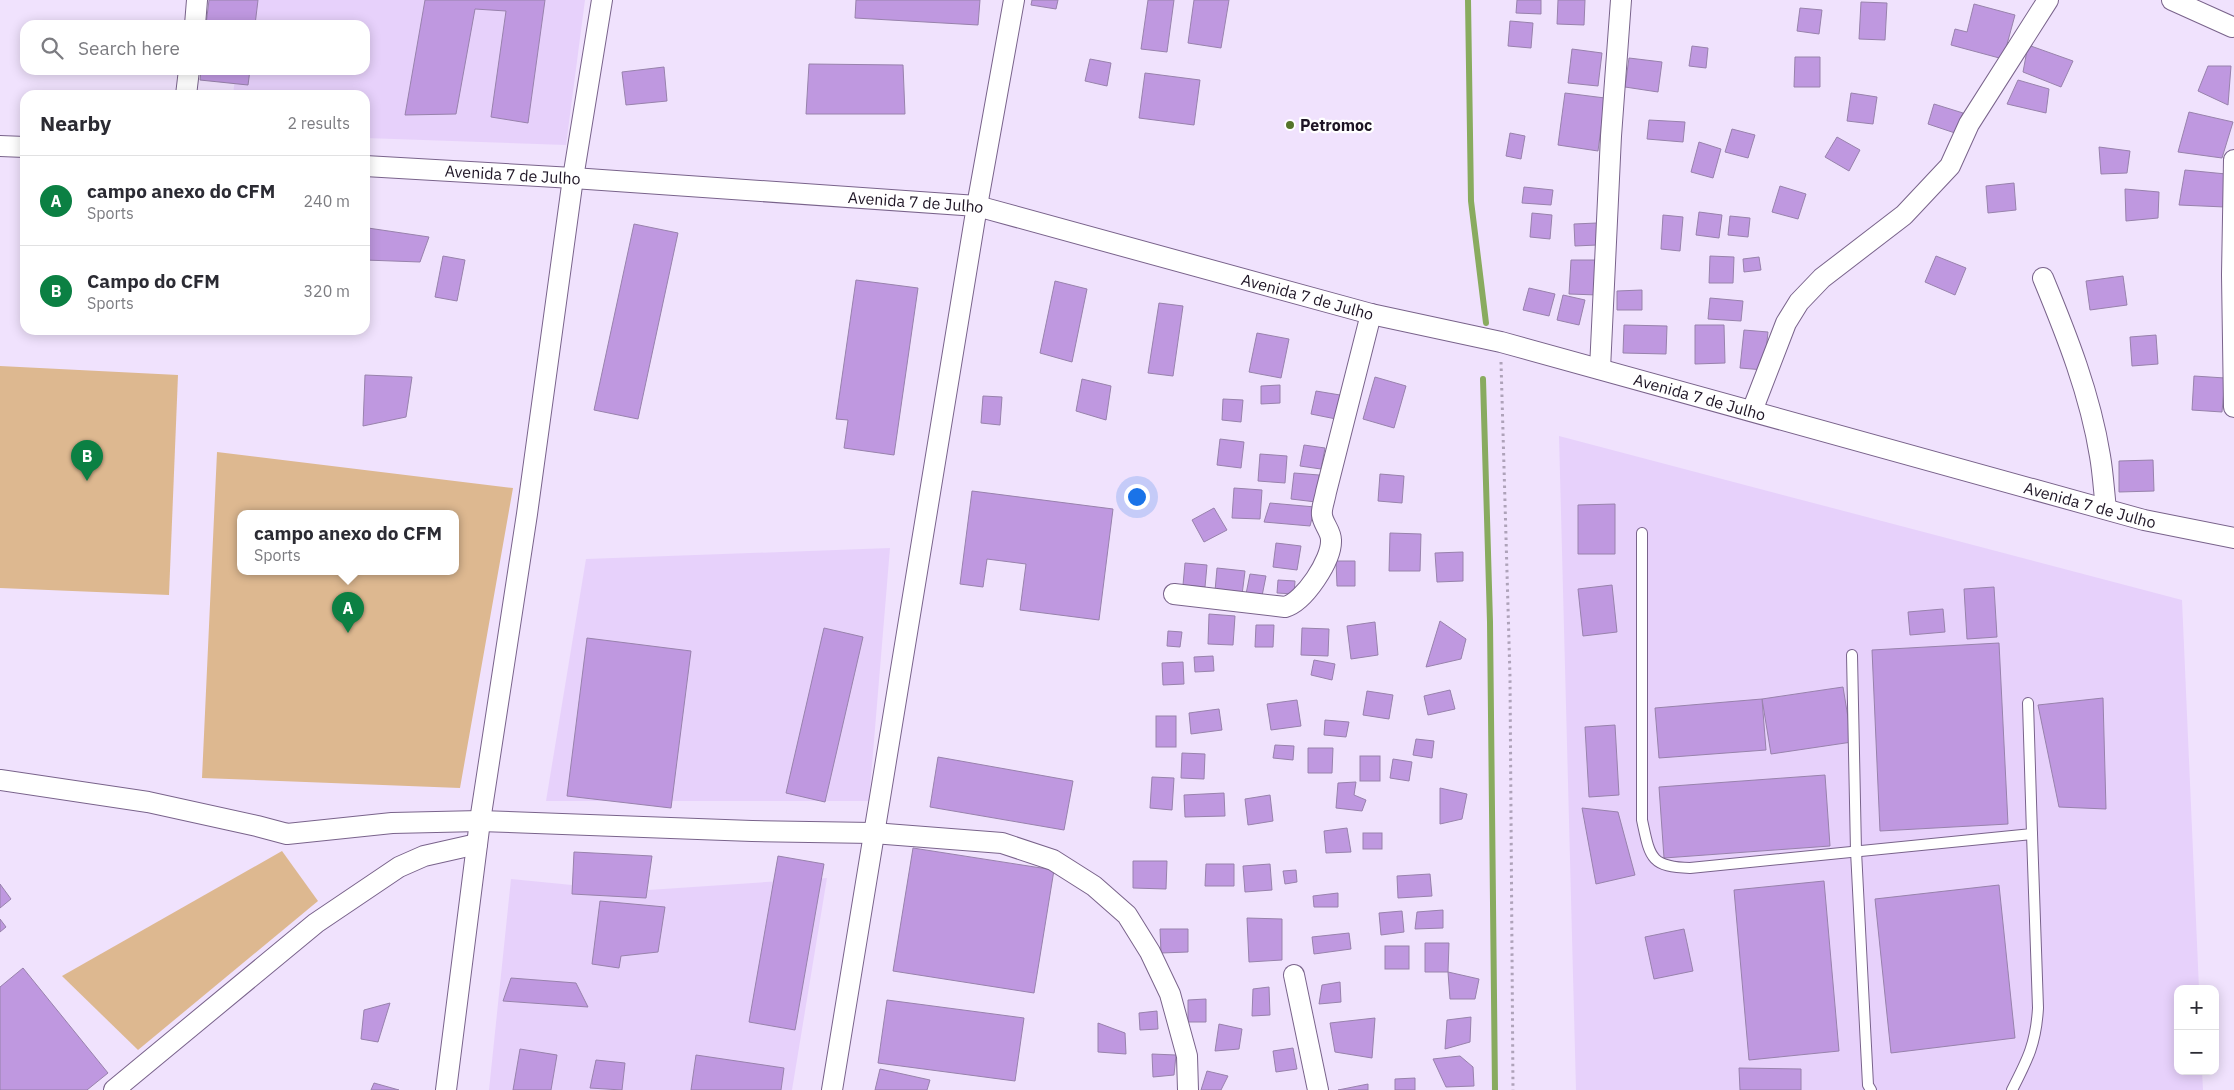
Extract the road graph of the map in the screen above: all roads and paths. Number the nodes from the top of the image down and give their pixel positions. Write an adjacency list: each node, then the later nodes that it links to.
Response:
1 (197, 0): 7 (street)
2 (602, 0): 15 (street)
3 (1014, 0): 16 (street)
4 (1621, 0): 21 (street)
5 (2048, 0): 23 (street)
6 (2172, 0): 8 (street)
7 (195, 20)
8 (2233, 24)
9 (188, 75): 10 (street)
10 (187, 90)
11 (0, 146): 12 (street)
12 (20, 147)
13 (2234, 160): 17 (street)
14 (370, 166): 15 (street, Avenida 7 de Julho)
15 (573, 178): 16 (street, Avenida 7 de Julho); 31 (street)
16 (977, 206): 19 (street, Avenida 7 de Julho); 32 (street)
17 (2233, 274): 22 (street)
18 (2042, 278): 24 (street)
19 (1371, 314): 20 (street, Avenida 7 de Julho); 27 (street)
20 (1501, 342): 21 (street, Avenida 7 de Julho); 42 (path)
21 (1600, 369): 23 (street, Avenida 7 de Julho)
22 (2234, 407)
23 (1752, 411): 24 (street, Avenida 7 de Julho)
24 (2106, 509): 26 (street, Avenida 7 de Julho)
25 (1642, 533): 35 (lane)
26 (2234, 538)
27 (1174, 594)
28 (1852, 655): 35 (lane)
29 (2028, 703): 33 (lane)
30 (0, 780): 31 (street)
31 (480, 821): 32 (street); 34 (street)
32 (873, 833): 39 (street); 40 (street)
33 (2032, 834): 35 (lane); 44 (lane)
34 (477, 844): 37 (street); 38 (street)
35 (1856, 851): 43 (lane)
36 (1294, 975): 41 (street)
37 (114, 1090)
38 (446, 1090)
39 (832, 1090)
40 (1188, 1090)
41 (1318, 1090)
42 (1513, 1090)
43 (1870, 1090)
44 (2012, 1090)

